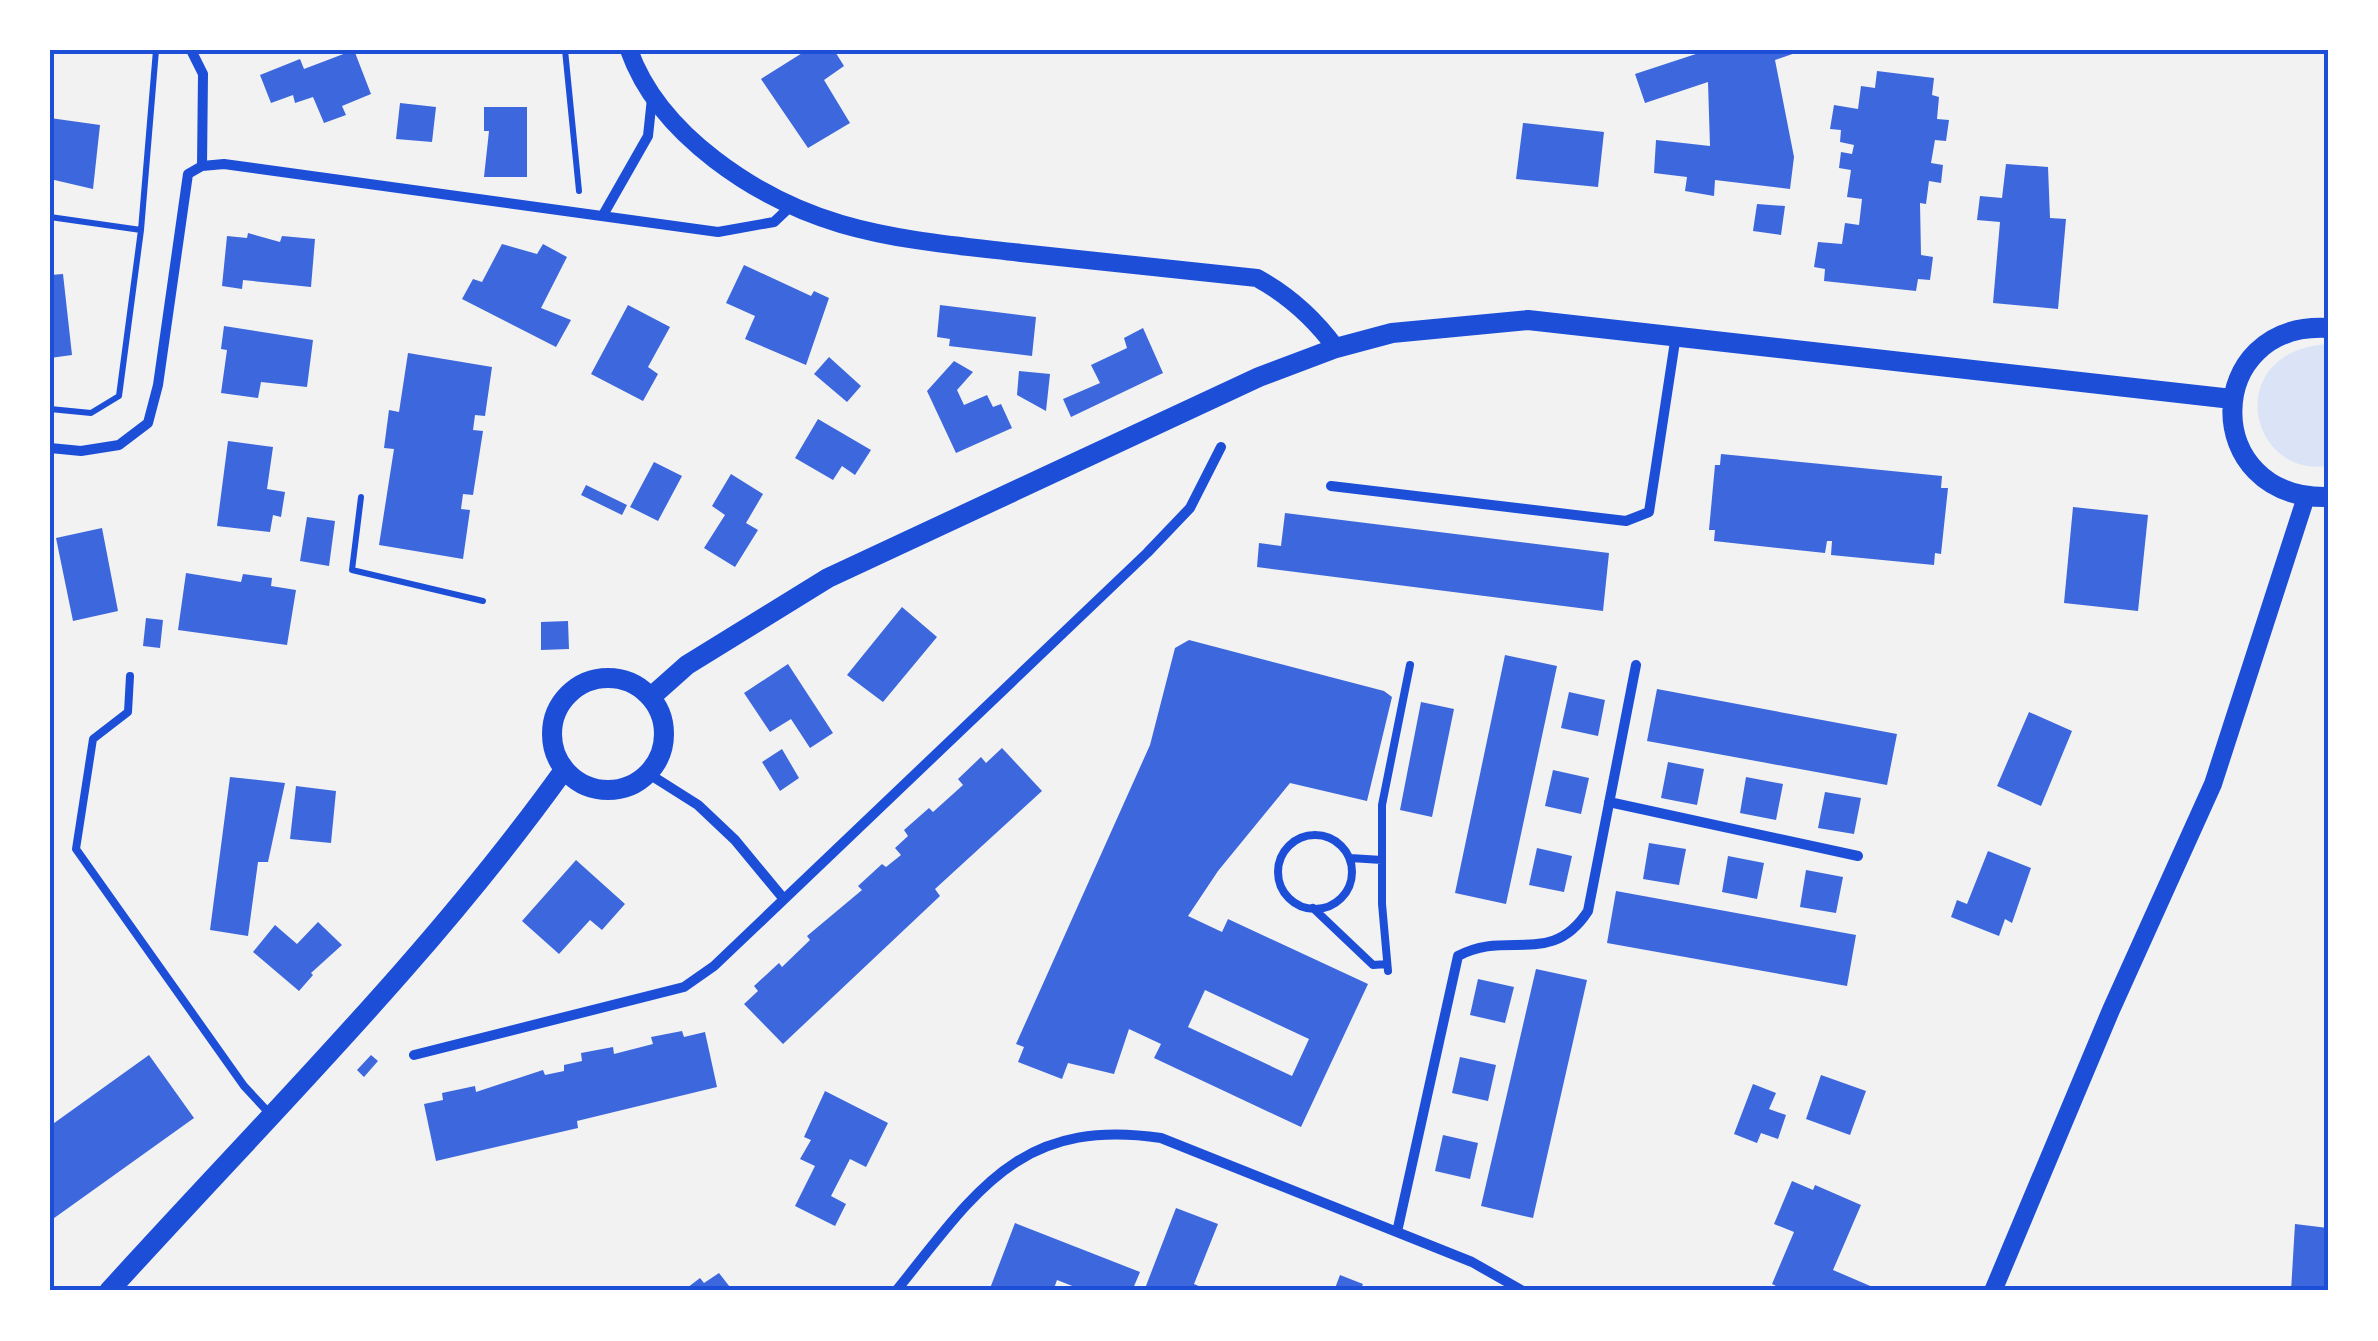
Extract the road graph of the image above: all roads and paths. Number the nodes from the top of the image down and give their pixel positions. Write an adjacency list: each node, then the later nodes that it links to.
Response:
1 (156, 50): 11 (path)
2 (191, 50): 6 (street)
3 (565, 50): 8 (path)
4 (629, 50): 5 (street)
5 (652, 92): 7 (street); 9 (street)
6 (202, 166): 8 (street); 18 (street)
7 (792, 205): 9 (street); 14 (street)
8 (582, 212): 9 (street)
9 (604, 215)
10 (50, 216): 11 (path)
11 (141, 230): 16 (path)
12 (2328, 328): 15 (main road)
13 (1676, 334): 14 (main road); 15 (main road); 19 (street)
14 (1336, 348): 27 (main road)
15 (2232, 400): 21 (main road)
16 (50, 409)
17 (1221, 447): 34 (street)
18 (50, 448)
19 (1331, 486)
20 (361, 497): 23 (path)
21 (2306, 497): 22 (main road); 42 (street)
22 (2328, 497)
23 (483, 601)
24 (1410, 665): 33 (lane)
25 (1636, 666): 30 (street)
26 (130, 676): 37 (lane)
27 (651, 696): 28 (main road); 29 (main road)
28 (564, 770): 29 (main road); 37 (main road)
29 (648, 774): 34 (street)
30 (1609, 802): 31 (street); 38 (street)
31 (1858, 856)
32 (1350, 858): 33 (lane); 35 (lane); 35 (lane)
33 (1382, 860): 35 (lane)
34 (783, 898): 36 (street)
35 (1313, 908)
36 (414, 1055)
37 (270, 1114): 39 (main road)
38 (1397, 1232): 40 (street); 41 (street)
39 (109, 1291)
40 (896, 1291)
41 (1523, 1291)
42 (1993, 1291)

